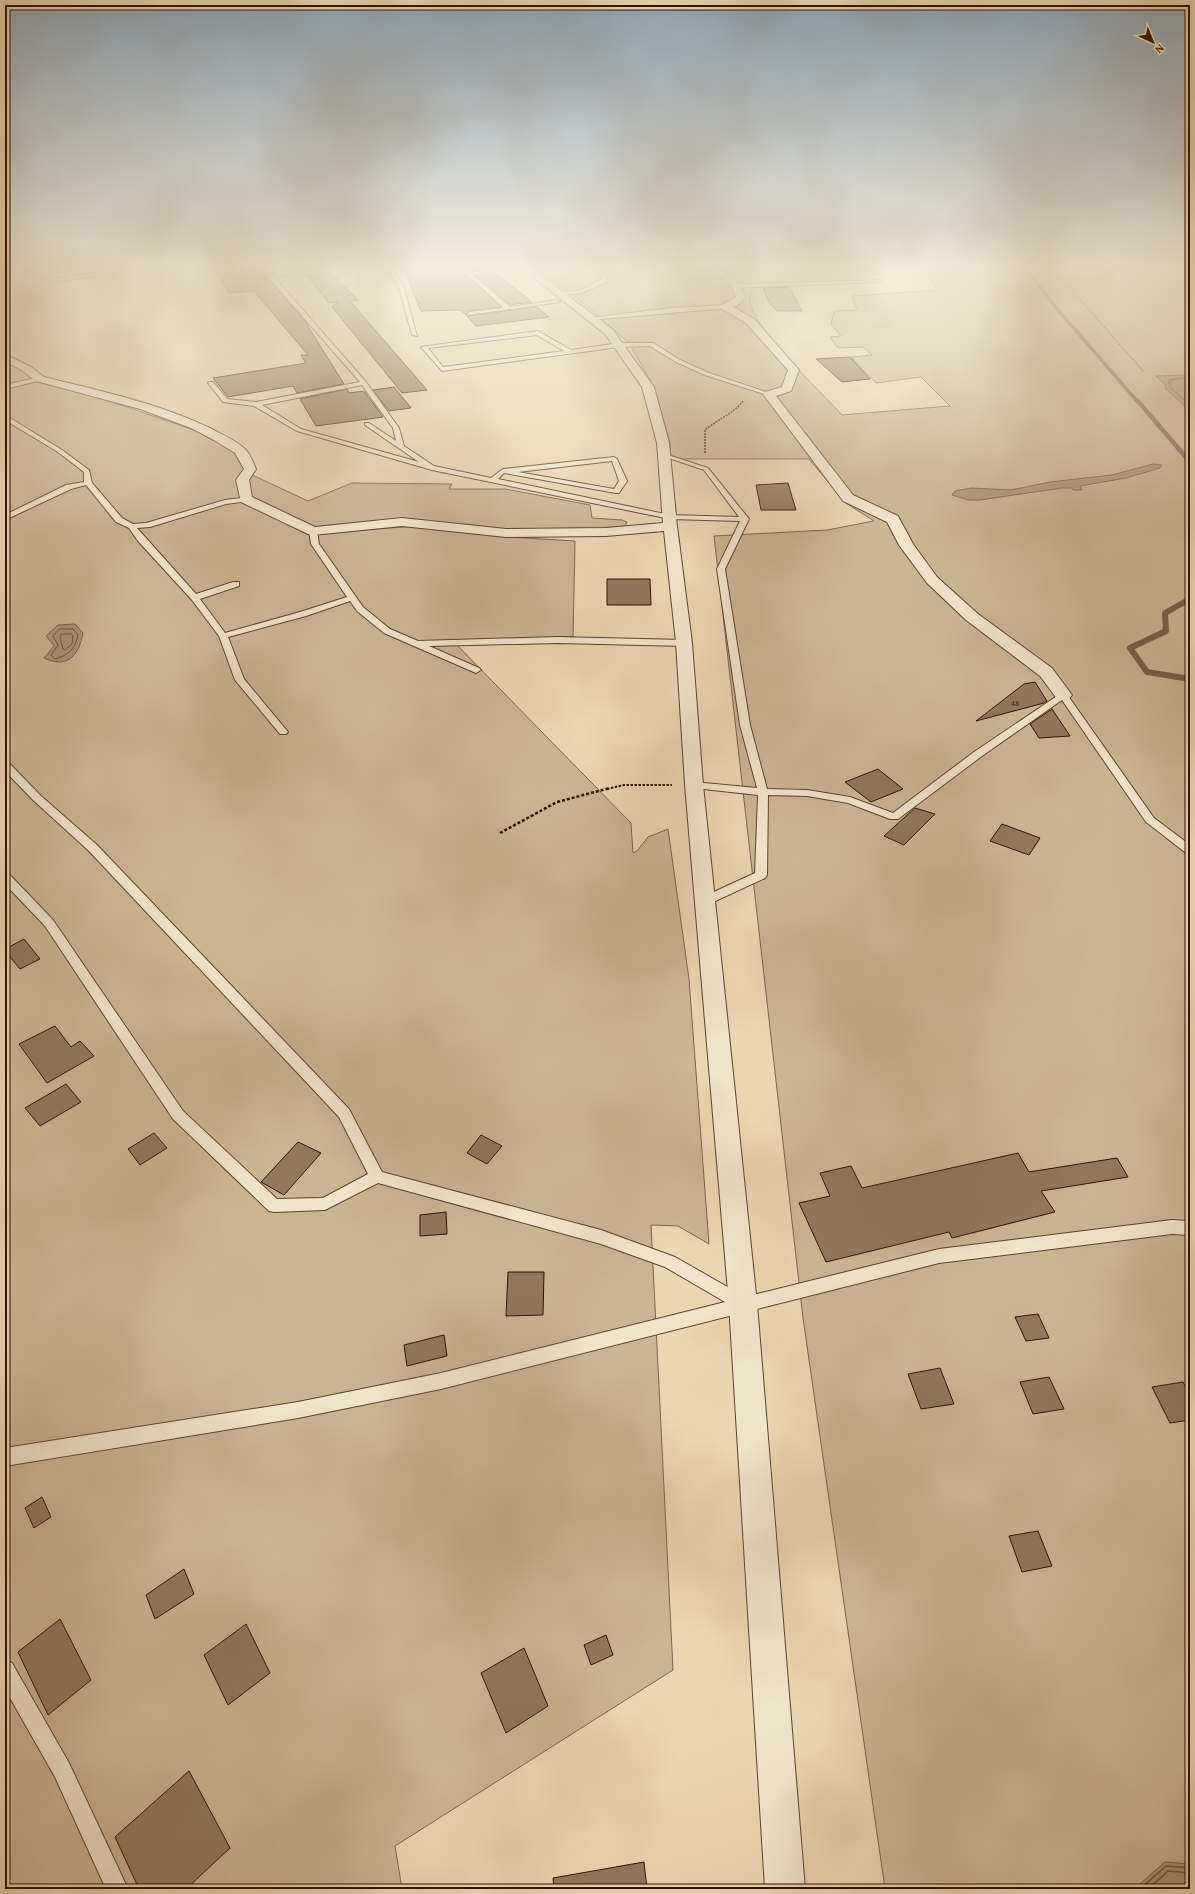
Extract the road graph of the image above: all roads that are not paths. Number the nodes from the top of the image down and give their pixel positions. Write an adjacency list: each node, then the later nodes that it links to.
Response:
1 (5, 357): 8 (street)
2 (342, 357): 10 (lane)
3 (433, 357): 4 (lane)
4 (521, 357)
5 (628, 357): 17 (street)
6 (674, 357): 12 (lane)
7 (783, 357): 12 (street)
8 (40, 379): 11 (lane); 22 (street)
9 (211, 383): 13 (lane)
10 (364, 383): 13 (lane); 16 (lane)
11 (5, 388)
12 (769, 394): 35 (street)
13 (256, 404): 18 (lane)
14 (5, 416): 21 (lane)
15 (367, 424): 16 (lane)
16 (401, 447): 18 (lane)
17 (664, 455): 24 (lane); 25 (street)
18 (432, 468): 20 (lane)
19 (503, 470): 19 (lane); 20 (lane)
20 (492, 480): 25 (lane)
21 (88, 483): 23 (lane); 26 (lane)
22 (246, 499): 26 (lane); 27 (street)
23 (5, 518)
24 (745, 519): 25 (lane); 39 (lane)
25 (670, 521): 27 (street); 32 (street)
26 (132, 526): 29 (lane)
27 (313, 531): 30 (lane)
28 (236, 584): 29 (lane)
29 (195, 598): 31 (lane)
30 (352, 598): 31 (lane); 33 (lane)
31 (223, 636): 36 (lane)
32 (684, 643): 33 (lane); 38 (street)
33 (417, 644): 34 (lane)
34 (476, 670)
35 (1063, 695): 39 (lane); 40 (lane)
36 (283, 732)
37 (5, 765): 43 (lane)
38 (694, 785): 39 (lane); 42 (street)
39 (763, 792): 42 (lane)
40 (1190, 850)
41 (5, 877): 43 (lane)
42 (706, 900): 45 (street)
43 (377, 1177): 45 (lane)
44 (1190, 1228): 45 (lane)
45 (743, 1304): 46 (lane); 49 (street)
46 (5, 1457)
47 (5, 1670): 48 (lane)
48 (117, 1889)
49 (785, 1889)

